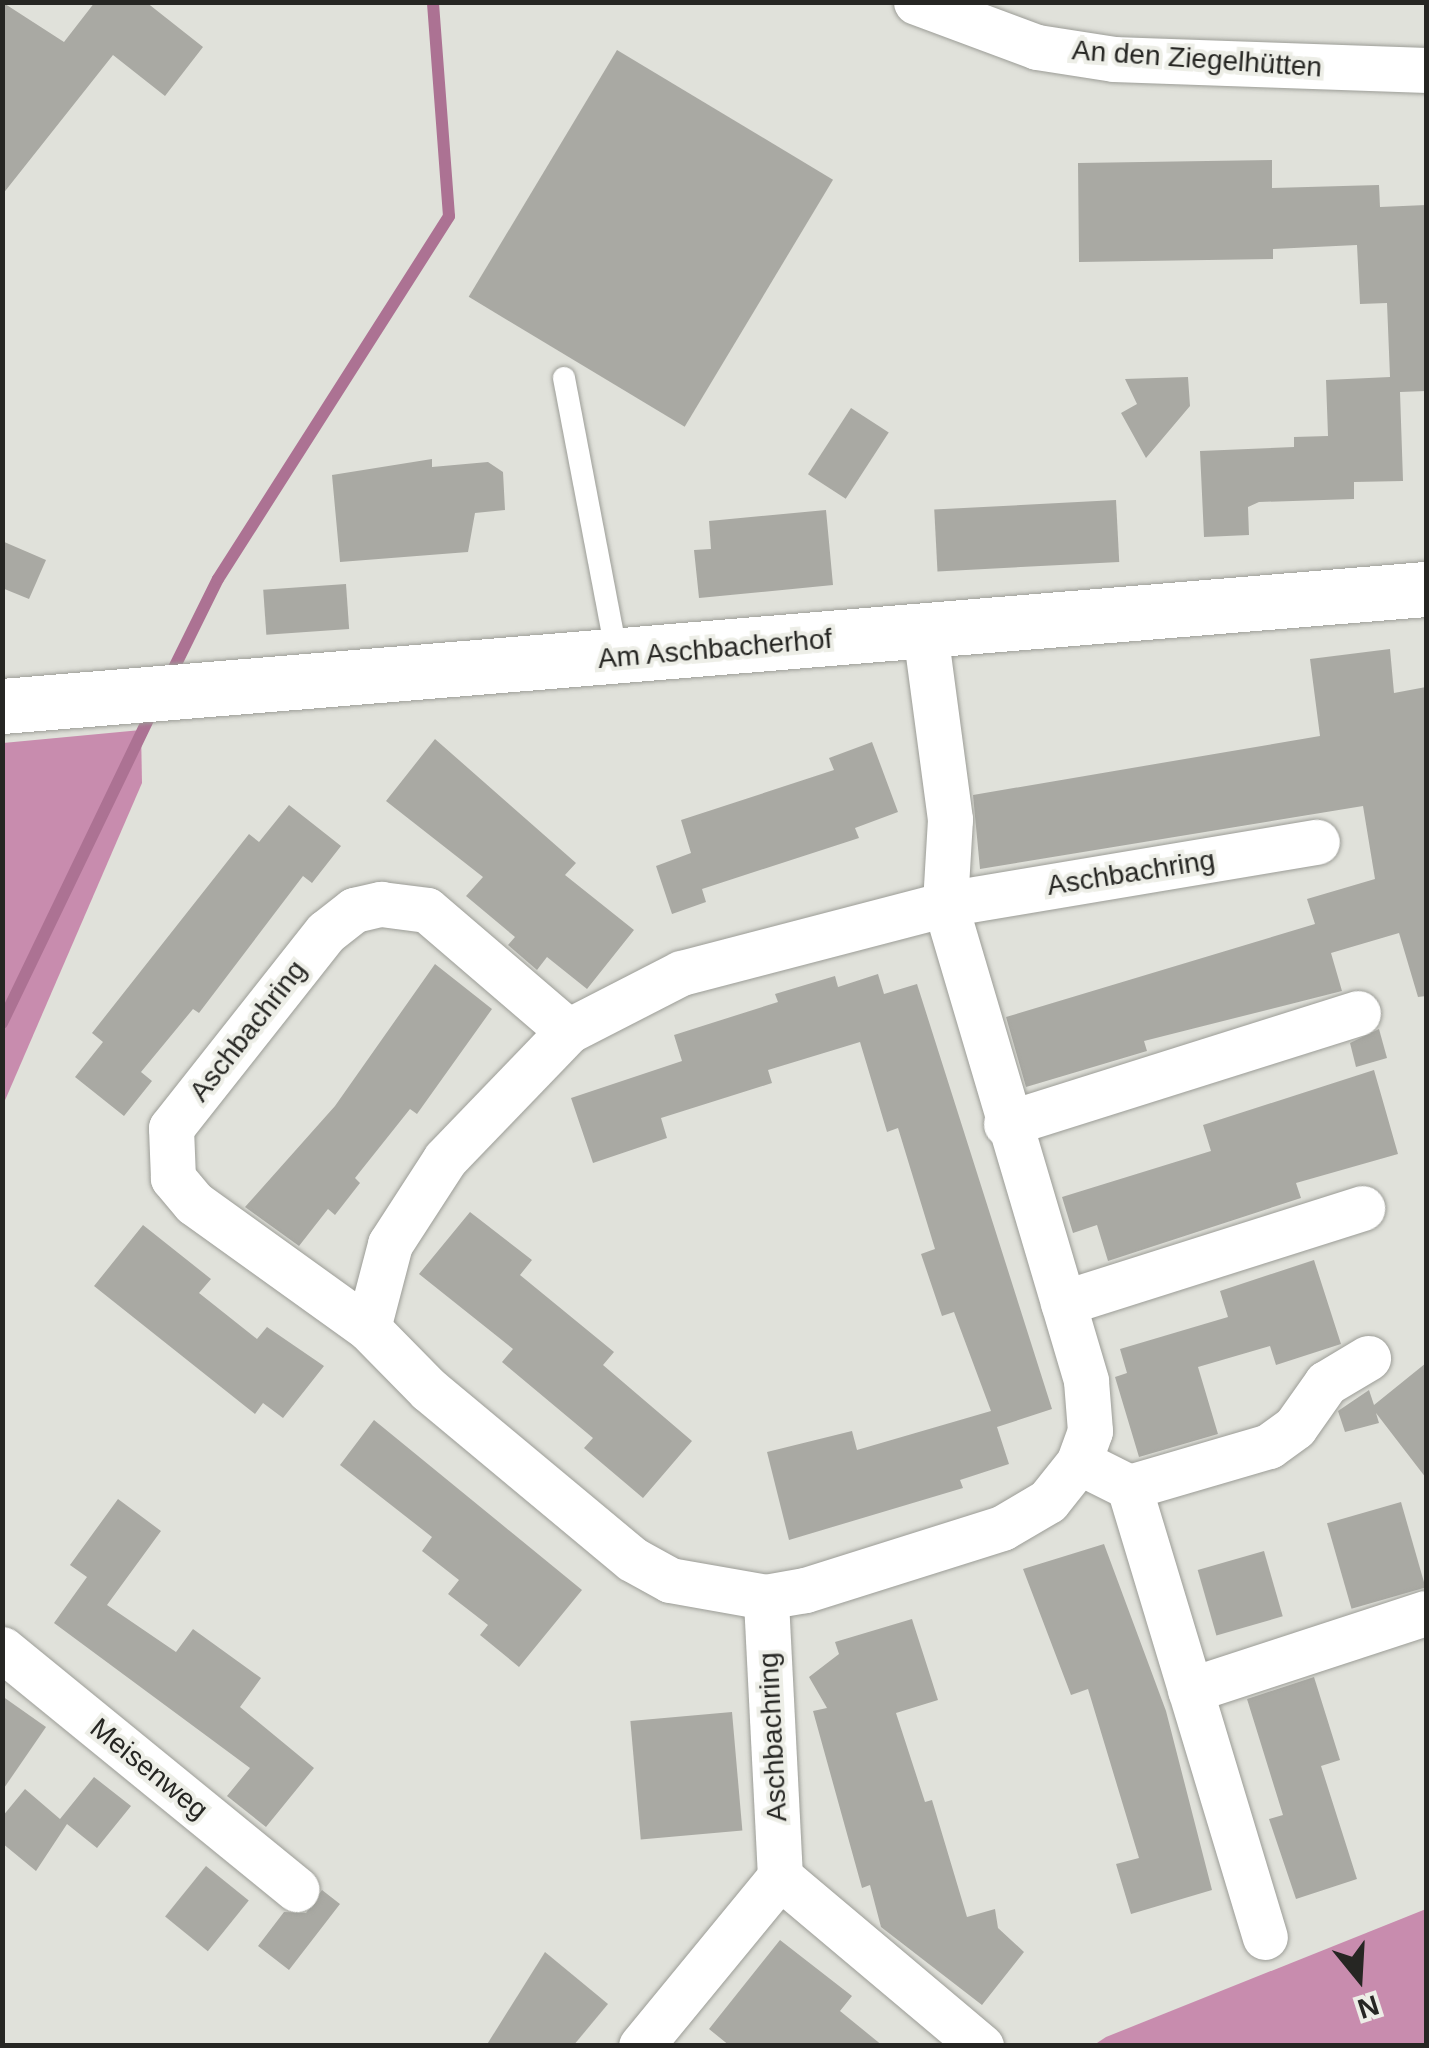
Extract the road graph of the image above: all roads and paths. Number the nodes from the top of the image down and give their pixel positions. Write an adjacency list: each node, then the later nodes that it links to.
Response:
1 (916, 2): 2 (street, An den Ziegelhütten)
2 (1426, 70)
3 (564, 378): 6 (lane)
4 (1426, 589): 5 (street, Am Aschbacherhof)
5 (924, 632): 6 (street, Am Aschbacherhof); 9 (street)
6 (617, 656): 7 (street, Am Aschbacherhof)
7 (2, 706)
8 (1317, 842): 9 (street, Aschbachring)
9 (945, 904): 11 (street, Aschbachring); 12 (street)
10 (1358, 1014): 12 (street)
11 (568, 1030): 15 (street, Aschbachring); 15 (street, Aschbachring)
12 (1006, 1124): 14 (street)
13 (1362, 1208): 14 (street)
14 (1063, 1303): 17 (street)
15 (368, 1328): 19 (street, Aschbachring)
16 (1368, 1358): 18 (street)
17 (1080, 1462): 18 (street); 19 (street, Aschbachring)
18 (1128, 1487): 22 (street)
19 (766, 1597): 23 (street, Aschbachring)
20 (1426, 1613): 22 (street)
21 (2, 1649): 24 (street, Meisenweg)
22 (1190, 1690): 25 (street)
23 (780, 1877): 26 (street); 27 (street)
24 (296, 1889)
25 (1265, 1937)
26 (640, 2046)
27 (981, 2046)

